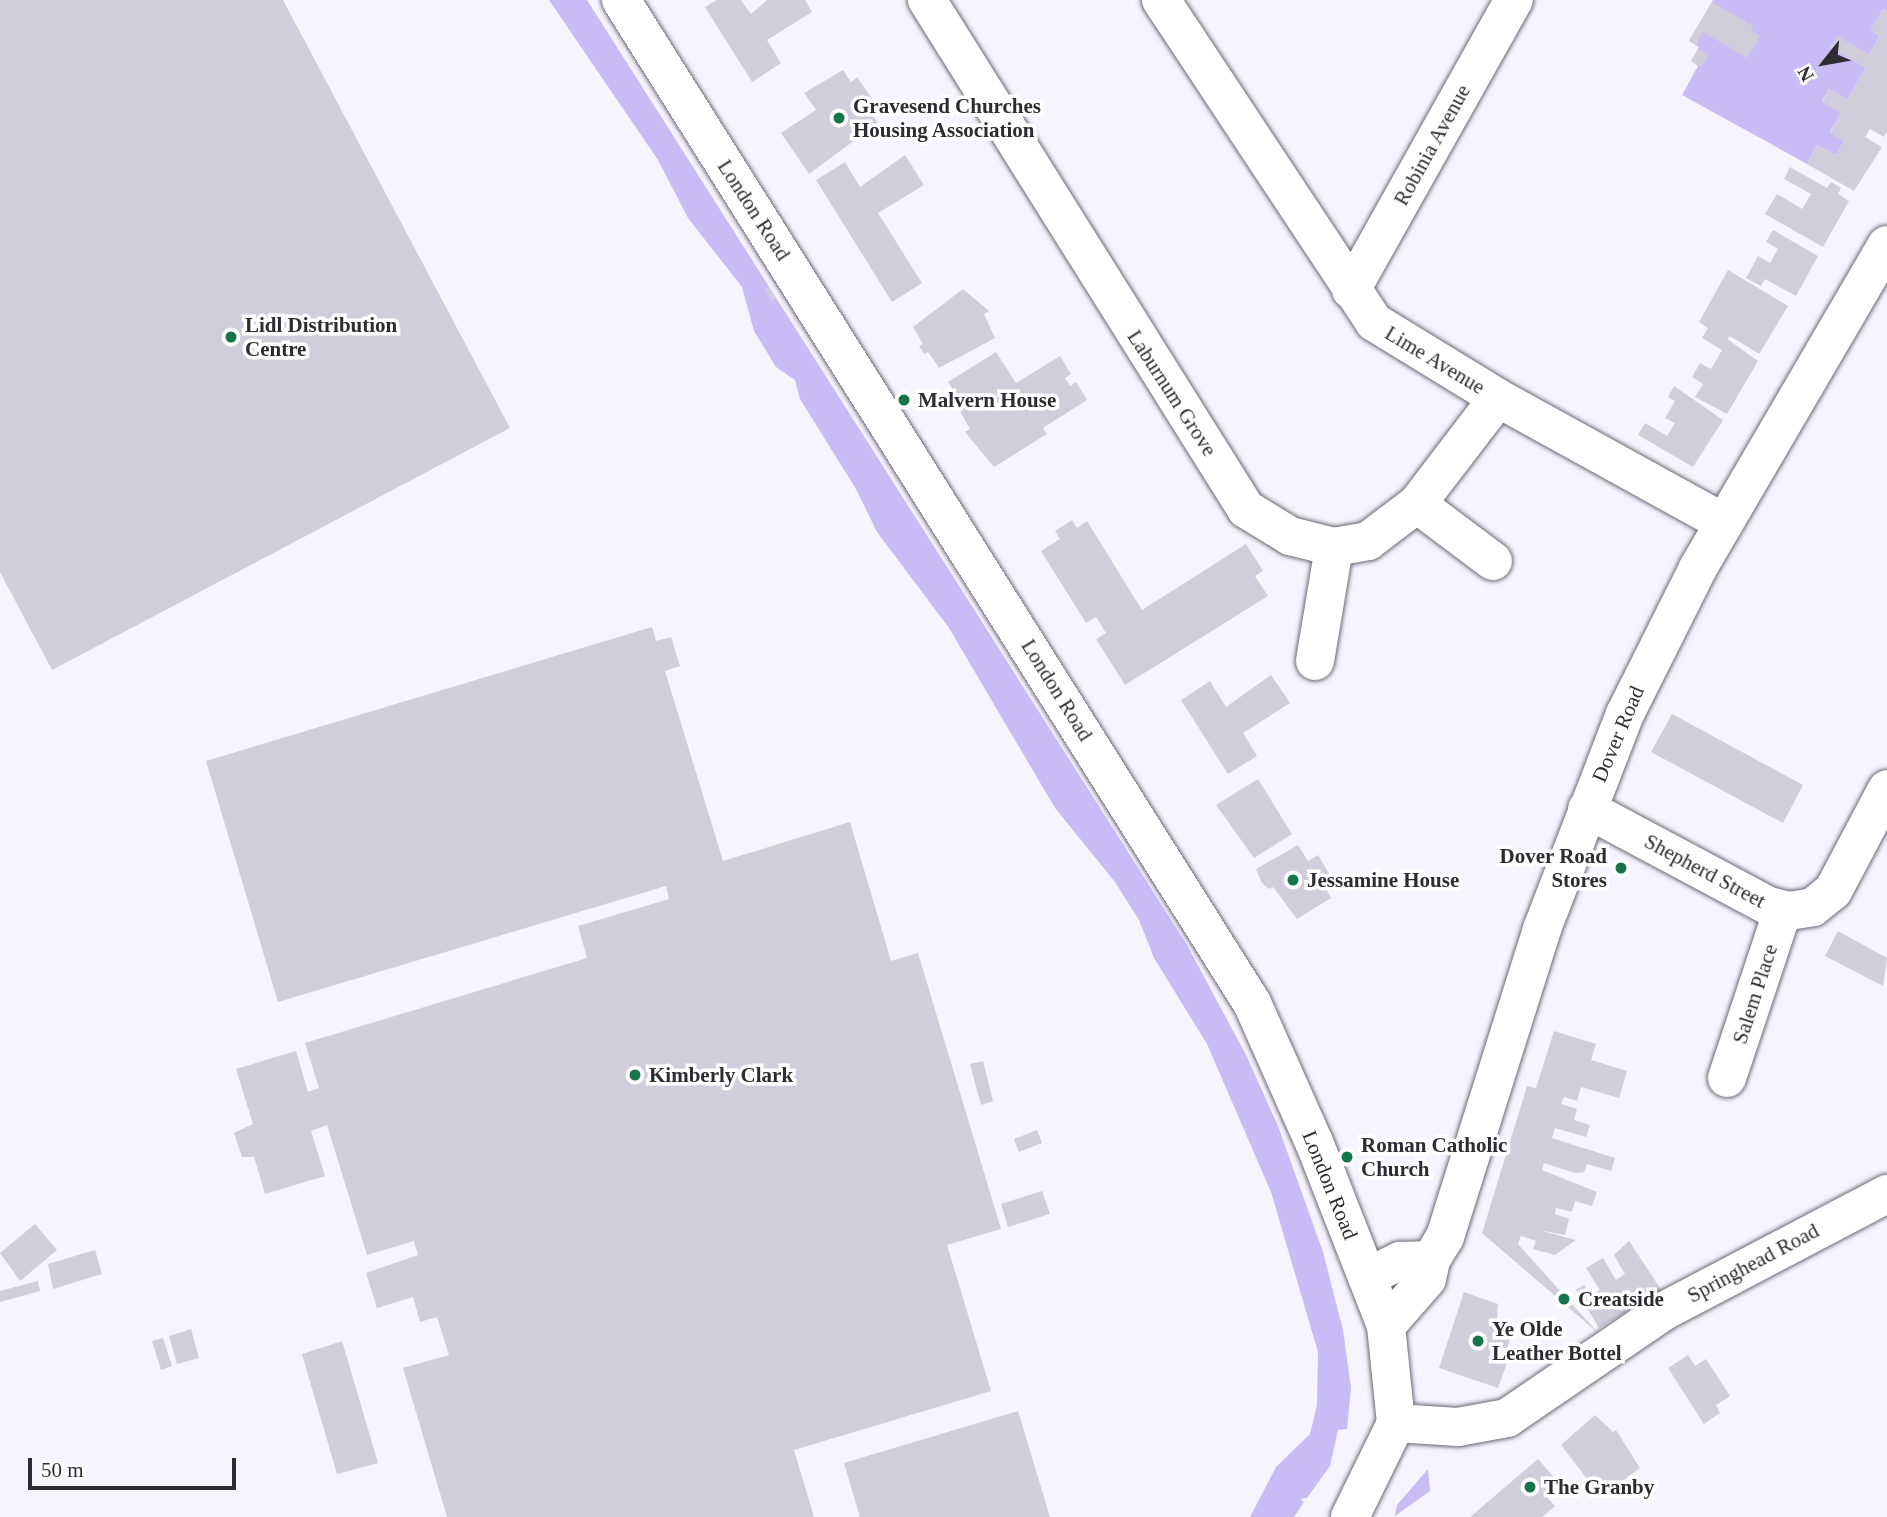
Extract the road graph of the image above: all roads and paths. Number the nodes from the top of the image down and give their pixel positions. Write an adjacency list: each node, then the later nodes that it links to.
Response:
1 (621, 0): 19 (street, London Road)
2 (927, 0): 10 (street, Laburnum Grove)
3 (1161, 0): 6 (street, Lime Avenue)
4 (1514, 0): 6 (street, Robinia Avenue)
5 (1887, 244): 9 (street, Dover Road)
6 (1351, 290): 7 (street, Lime Avenue)
7 (1497, 398): 8 (street, Laburnum Grove); 9 (street, Lime Avenue)
8 (1417, 504): 10 (street, Laburnum Grove); 11 (street)
9 (1724, 523): 14 (street, Dover Road)
10 (1334, 547): 12 (street)
11 (1493, 561)
12 (1315, 661)
13 (1887, 789): 15 (street, Shepherd Street)
14 (1587, 809): 15 (street, Shepherd Street); 18 (street, Dover Road)
15 (1783, 910): 16 (street, Salem Place)
16 (1727, 1078)
17 (1887, 1194): 21 (street, Springhead Road)
18 (1431, 1260): 19 (street); 20 (street, Dover Road)
19 (1367, 1277): 20 (street, London Road)
20 (1386, 1326): 21 (street, London Road)
21 (1396, 1423): 22 (street)
22 (1350, 1517)

